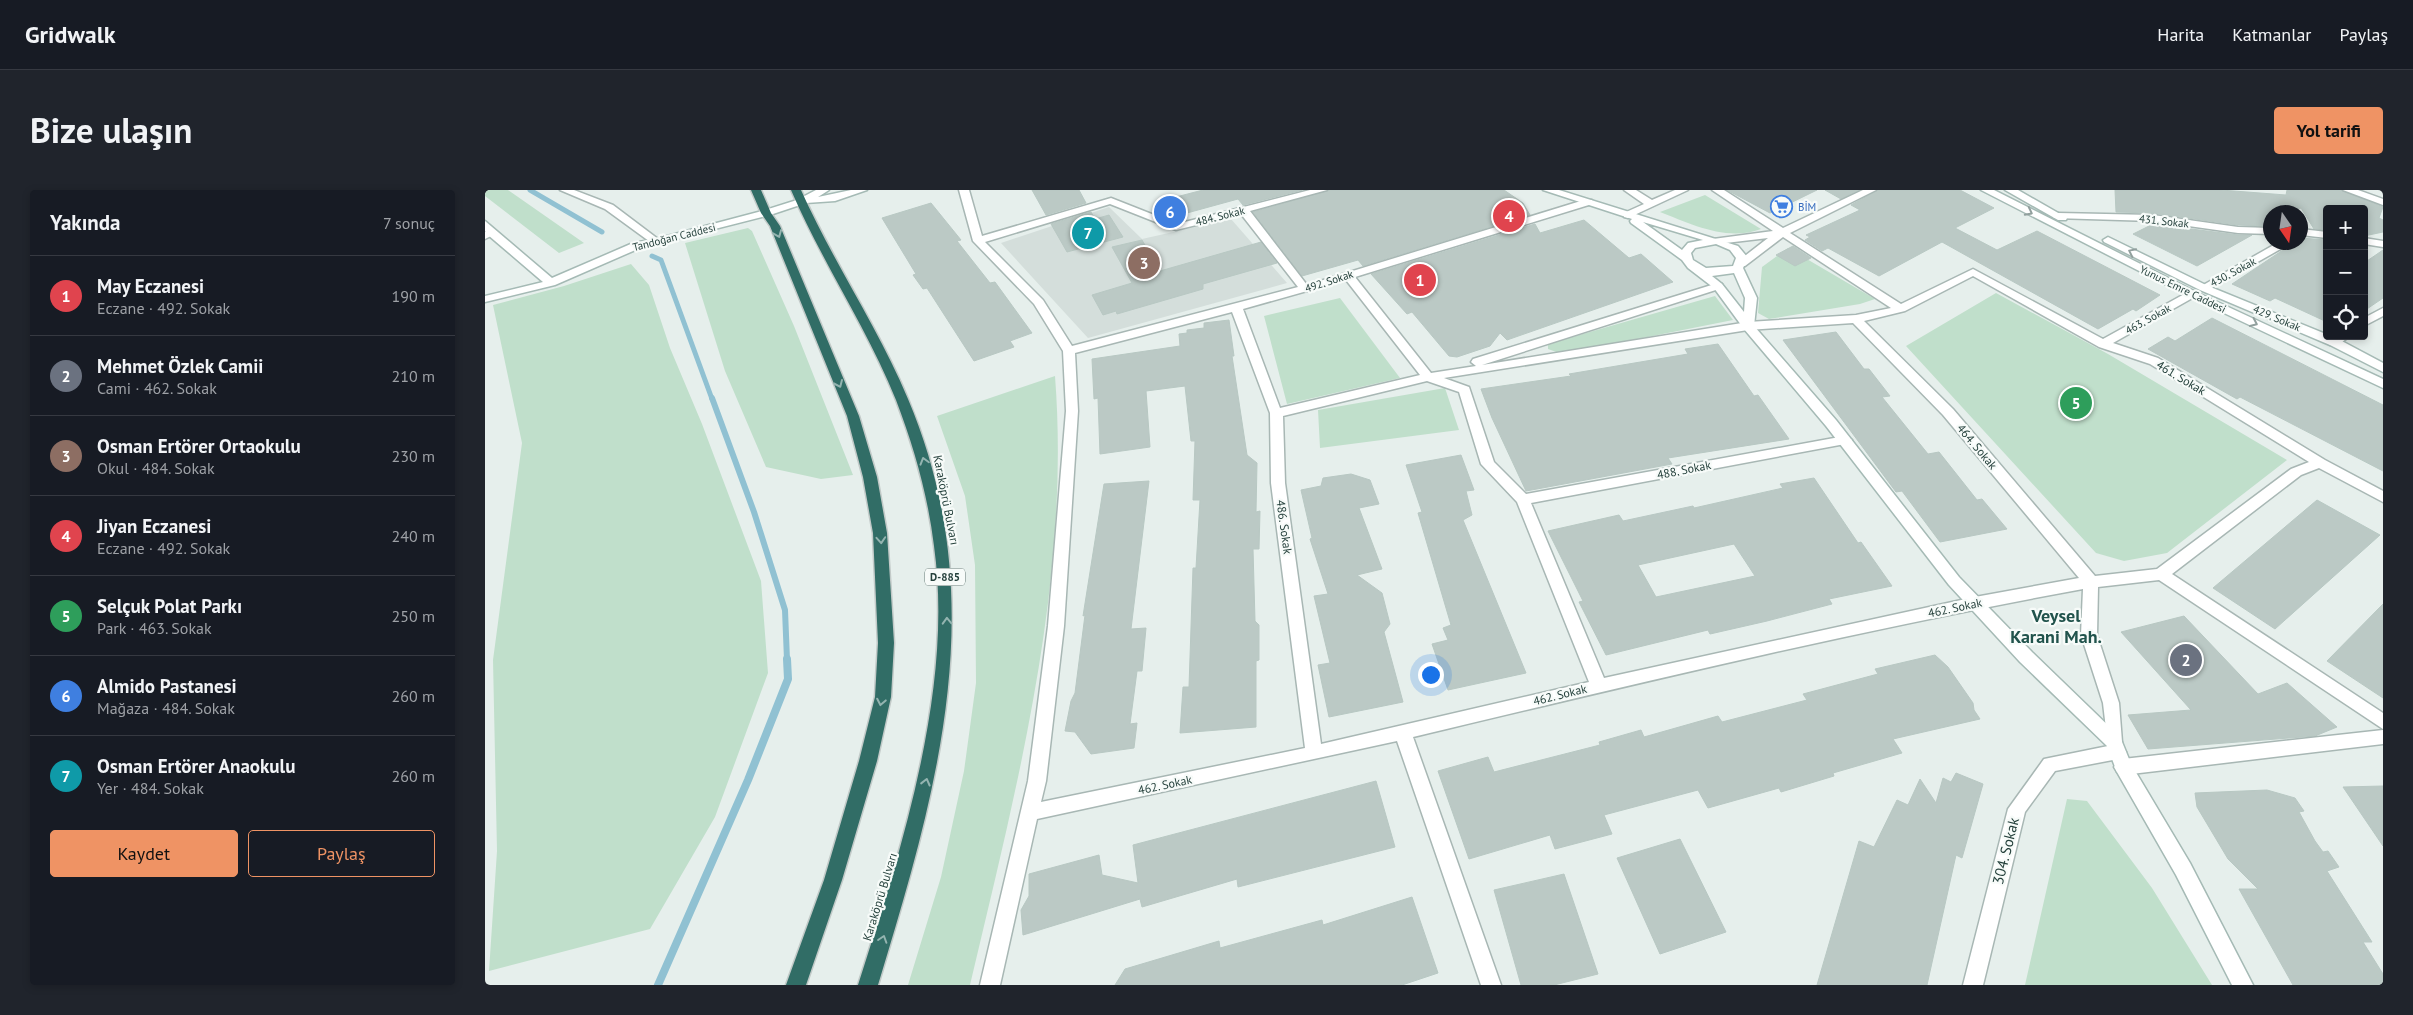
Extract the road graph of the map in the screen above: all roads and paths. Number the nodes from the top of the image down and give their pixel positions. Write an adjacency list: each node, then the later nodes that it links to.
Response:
1 (565, 190): 32 (street)
2 (756, 190): 22 (highway)
3 (823, 190): 16 (street, Tandoğan Caddesi)
4 (862, 190): 16 (street, Tandoğan Caddesi)
5 (963, 190): 30 (street)
6 (1104, 190): 17 (street)
7 (1322, 190): 21 (street, 484. Sokak)
8 (1548, 190): 18 (street)
9 (1629, 190): 20 (street)
10 (1683, 190): 20 (street)
11 (1717, 190): 27 (street)
12 (1871, 190): 27 (street)
13 (1986, 190): 44 (street, Yunus Emre Caddesi, one-way to 44)
14 (2010, 190): 24 (street, 429. Sokak)
15 (2348, 190): 19 (street)
16 (798, 196): 22 (street, Tandoğan Caddesi); 76 (highway, Karaköprü Bulvarı / D-885, one-way to 16)
17 (1111, 201): 21 (street, 484. Sokak); 30 (street)
18 (1588, 202): 23 (street); 39 (street, 492. Sokak)
19 (2383, 202)
20 (1651, 204): 23 (street)
21 (1244, 210): 43 (street)
22 (766, 213): 32 (street, Tandoğan Caddesi); 75 (highway, one-way to 75)
23 (1628, 215): 31 (street); 36 (street)
24 (2058, 216): 26 (street, 431. Sokak); 42 (street, 429. Sokak, one-way to 24)
25 (487, 231): 40 (street)
26 (2263, 231)
27 (1783, 232): 31 (street); 37 (street); 47 (street)
28 (2308, 234): 29 (street)
29 (2323, 236)
30 (978, 241): 55 (street)
31 (1717, 241): 36 (street); 37 (street)
32 (657, 242): 40 (street, Tandoğan Caddesi)
33 (2368, 242): 34 (street)
34 (2383, 244)
35 (2273, 250): 42 (street, 430. Sokak)
36 (1685, 258): 38 (street)
37 (1739, 266): 38 (street); 51 (street)
38 (1695, 267): 41 (street)
39 (1347, 275): 43 (street, 492. Sokak); 57 (street)
40 (551, 283): 45 (street, Tandoğan Caddesi)
41 (1718, 286): 51 (street); 57 (street)
42 (2203, 288): 52 (street, 429. Sokak)
43 (1305, 289): 46 (street, 492. Sokak)
44 (2192, 294): 54 (street, 463. Sokak); 58 (street, Yunus Emre Caddesi, one-way to 58)
45 (485, 300)
46 (1235, 308): 55 (street, 492. Sokak); 59 (street, 486. Sokak)
47 (1901, 308): 49 (street); 54 (street, 461. Sokak)
48 (2383, 311): 50 (street)
49 (1856, 319): 51 (street); 65 (street, 464. Sokak)
50 (2368, 320)
51 (1749, 326): 57 (street); 60 (street)
52 (2323, 333)
53 (2341, 340): 56 (street, 429. Sokak)
54 (2103, 344): 61 (street, 461. Sokak)
55 (1069, 351): 73 (street)
56 (2383, 368)
57 (1428, 377): 59 (street); 63 (street)
58 (2383, 384)
59 (1276, 413): 71 (street, 486. Sokak)
60 (1845, 440): 63 (street, 488. Sokak); 66 (street)
61 (2320, 463): 62 (street, 461. Sokak); 64 (street)
62 (2383, 497)
63 (1523, 500): 67 (street)
64 (2161, 574): 65 (street, 462. Sokak); 68 (street)
65 (2091, 582): 66 (street, 462. Sokak); 72 (street)
66 (1975, 603): 67 (street, 462. Sokak); 72 (street)
67 (1599, 686): 69 (street, 462. Sokak)
68 (2383, 722)
69 (1403, 733): 71 (street, 462. Sokak); 74 (street)
70 (2383, 737): 72 (street, 304. Sokak)
71 (1314, 753): 73 (street, 462. Sokak)
72 (2118, 753): 78 (street, 304. Sokak); 79 (street)
73 (1029, 813): 77 (street)
74 (1486, 984)
75 (796, 985)
76 (868, 985)
77 (989, 985)
78 (1973, 985)
79 (2243, 985)

